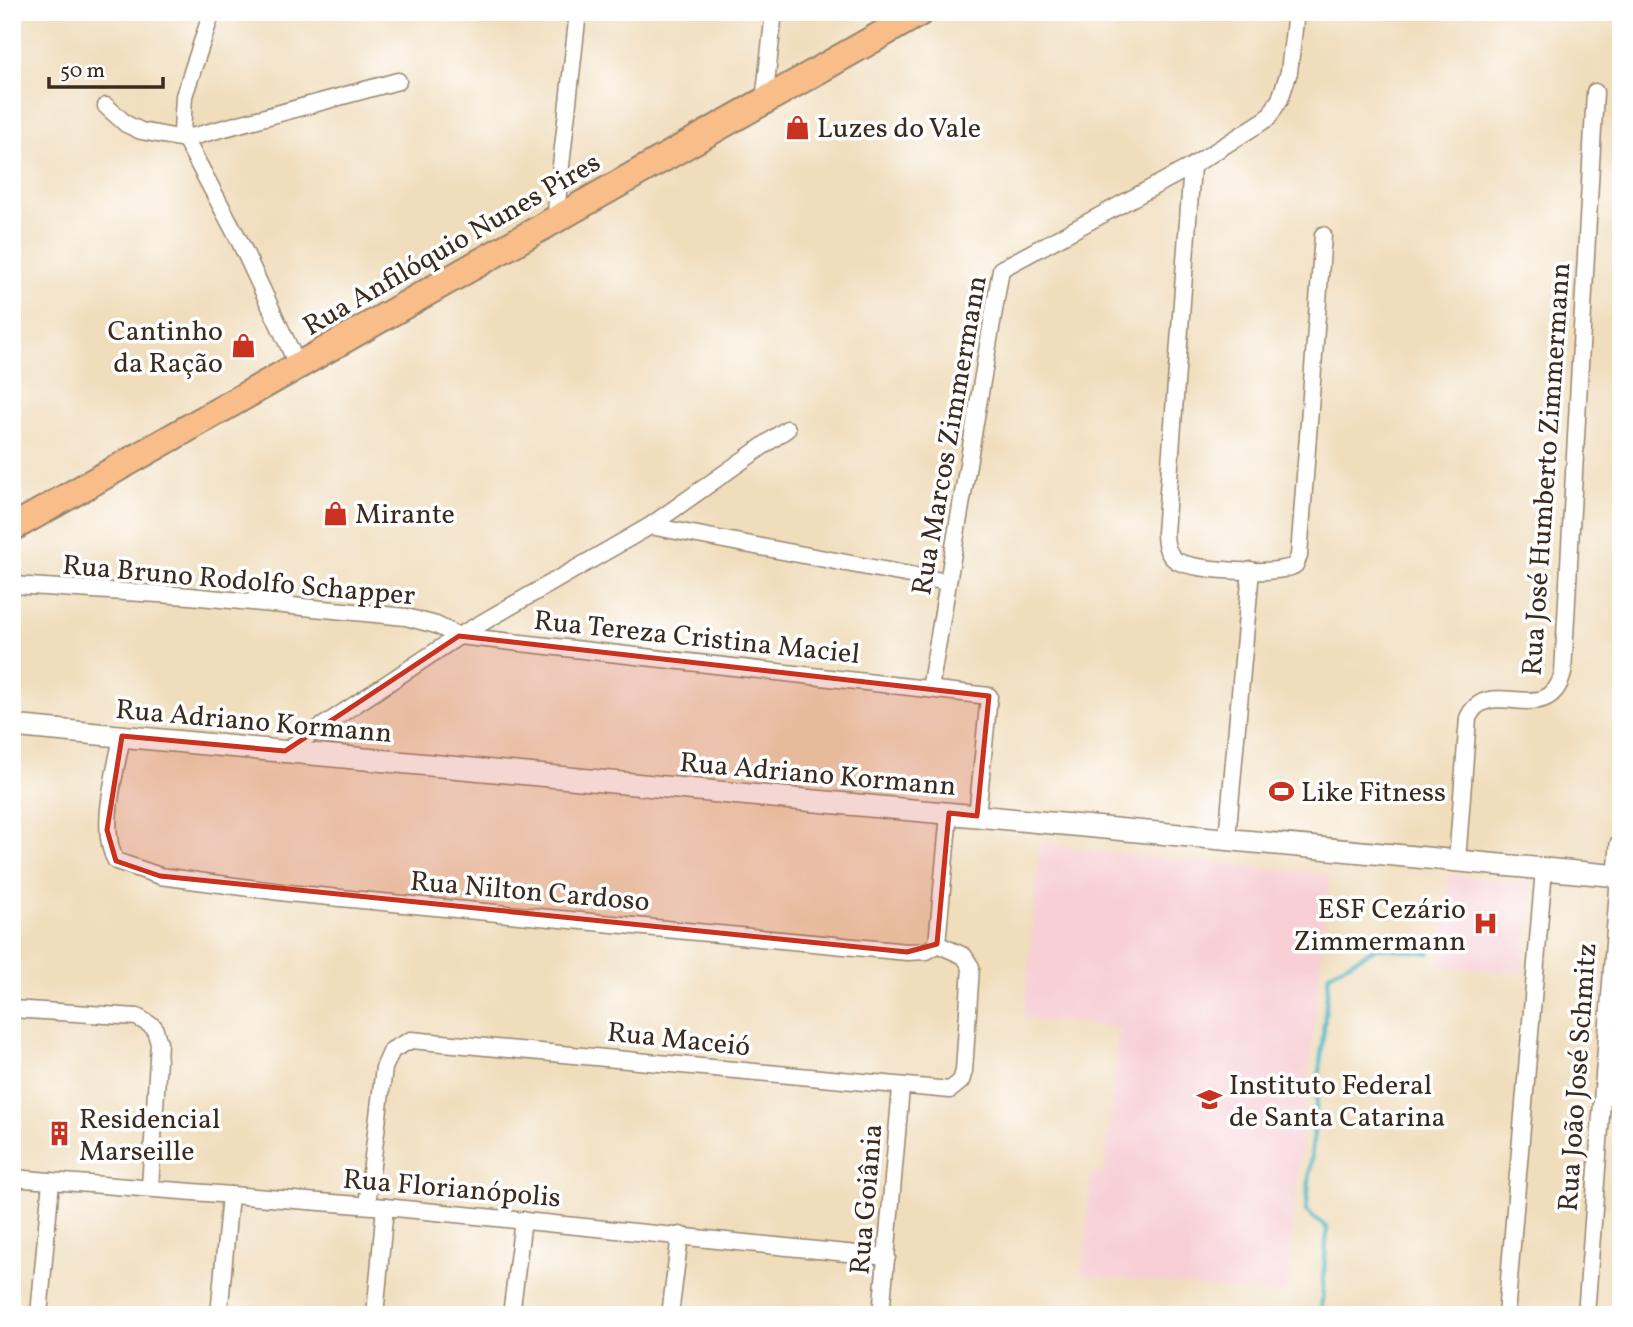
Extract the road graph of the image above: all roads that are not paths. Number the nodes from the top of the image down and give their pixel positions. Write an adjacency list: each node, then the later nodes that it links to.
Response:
1 (210, 12): 10 (street)
2 (578, 12): 12 (street)
3 (774, 12): 8 (street)
4 (921, 12): 8 (main road, Rua Anfilóquio Nunes Pires)
5 (1296, 12): 11 (street, Rua Marcos Zimmermann)
6 (398, 81): 10 (street)
7 (1595, 92): 30 (street, Rua José Humberto Zimmermann)
8 (764, 102): 12 (main road, Rua Anfilóquio Nunes Pires)
9 (106, 106): 10 (street)
10 (184, 139): 14 (street)
11 (1192, 166): 18 (street); 19 (street, Rua Marcos Zimmermann)
12 (555, 220): 14 (main road, Rua Anfilóquio Nunes Pires)
13 (1323, 235): 18 (street)
14 (298, 366): 17 (main road, Rua Anfilóquio Nunes Pires)
15 (787, 429): 16 (street, Rua Tereza Cristina Maciel)
16 (650, 526): 19 (street); 21 (street, Rua Tereza Cristina Maciel)
17 (12, 528)
18 (1251, 570): 28 (street)
19 (947, 582): 22 (street, Rua Marcos Zimmermann)
20 (12, 585): 21 (street, Rua Bruno Rodolfo Schapper)
21 (459, 636): 22 (street, Rua Tereza Cristina Maciel); 25 (street, Rua Tereza Cristina Maciel)
22 (930, 688): 27 (street, Rua Tereza Cristina Maciel)
23 (12, 726): 24 (street, Rua Adriano Kormann)
24 (122, 736): 25 (street, Rua Adriano Kormann); 33 (street, Rua Nilton Cardoso)
25 (285, 751): 26 (street, Rua Adriano Kormann)
26 (949, 813): 27 (street, Rua Adriano Kormann); 33 (street)
27 (977, 816): 28 (street, Rua Adriano Kormann)
28 (1227, 839): 30 (street, Rua Adriano Kormann)
29 (1621, 844): 32 (street, Rua João José Schmitz)
30 (1457, 861): 31 (street, Rua Adriano Kormann)
31 (1544, 869): 32 (street, Rua Adriano Kormann); 51 (street)
32 (1619, 876): 52 (street, Rua João José Schmitz)
33 (937, 944): 35 (street, Rua Maceió)
34 (12, 1009): 38 (street)
35 (901, 1088): 40 (street, Rua Maceió); 44 (street, Rua Goiânia)
36 (12, 1178): 37 (street, Rua Florianópolis)
37 (51, 1181): 38 (street, Rua Florianópolis); 45 (street)
38 (150, 1188): 39 (street, Rua Florianópolis)
39 (230, 1195): 40 (street, Rua Florianópolis); 46 (street)
40 (367, 1206): 41 (street, Rua Florianópolis)
41 (385, 1207): 42 (street, Rua Florianópolis); 47 (street)
42 (523, 1220): 43 (street, Rua Florianópolis); 48 (street)
43 (680, 1235): 44 (street, Rua Florianópolis); 49 (street)
44 (887, 1256): 50 (street, Rua Goiânia)
45 (39, 1315)
46 (219, 1315)
47 (375, 1315)
48 (511, 1315)
49 (670, 1315)
50 (881, 1315)
51 (1506, 1315)
52 (1586, 1315)

